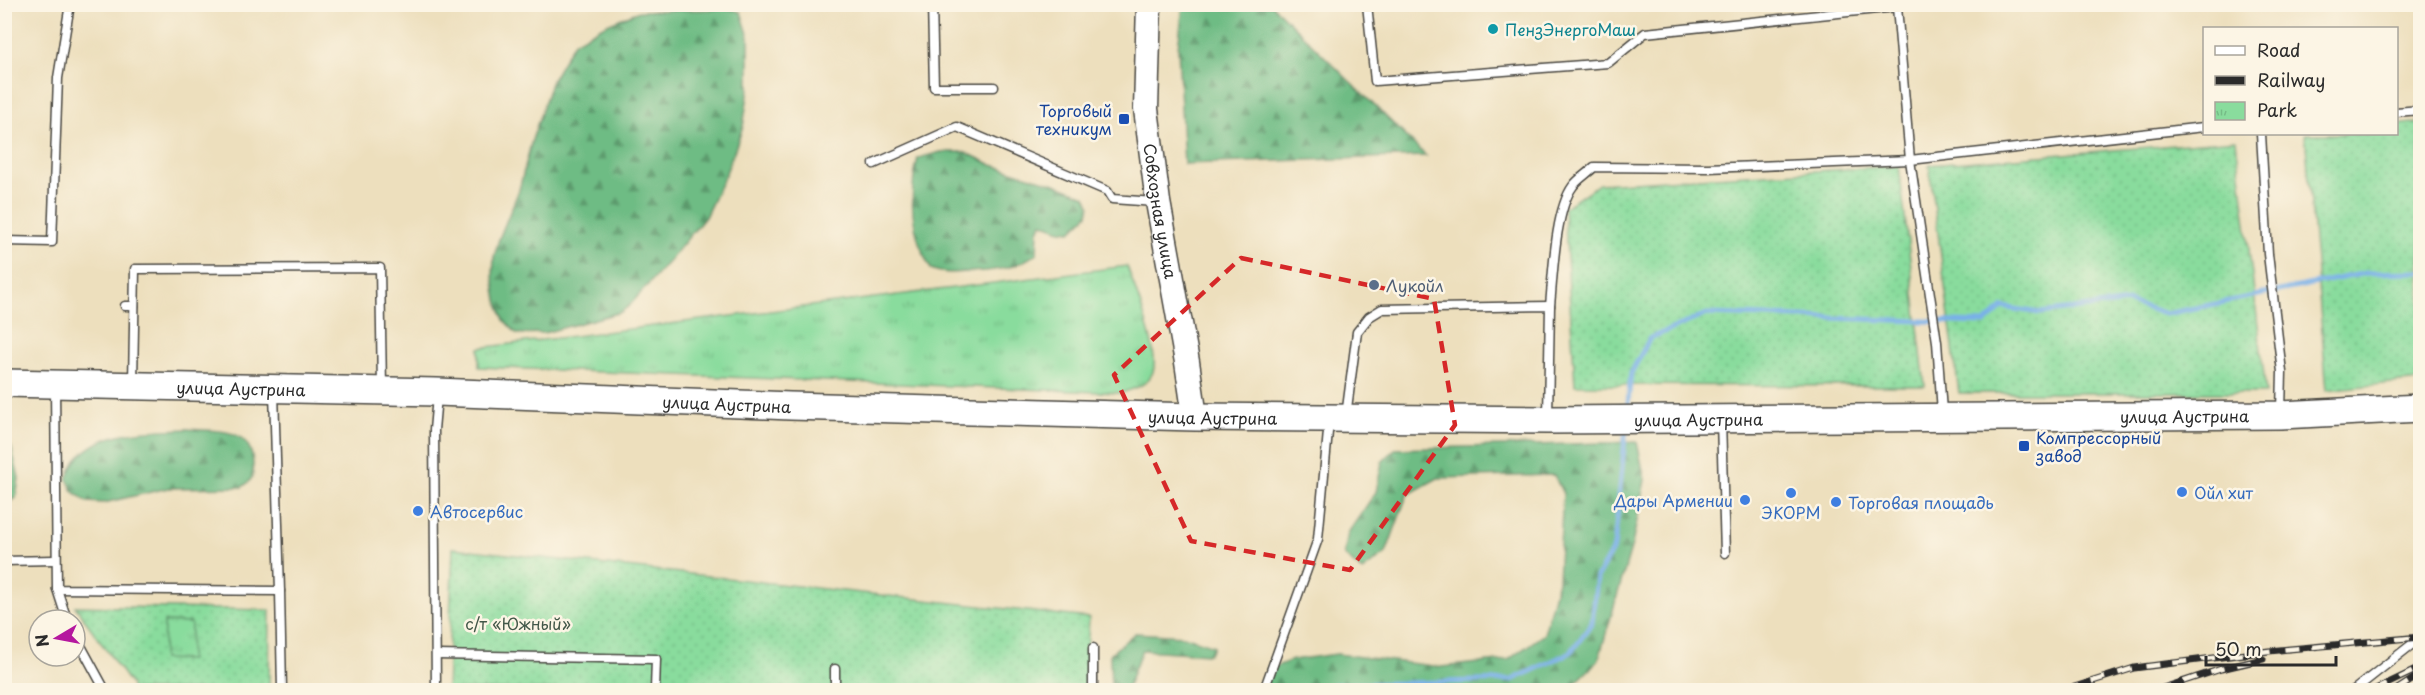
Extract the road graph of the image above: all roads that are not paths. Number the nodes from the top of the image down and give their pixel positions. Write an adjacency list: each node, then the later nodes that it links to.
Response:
1 (70, 4): 13 (lane)
2 (932, 4): 5 (lane)
3 (1149, 4): 12 (main road, Совхозная улица)
4 (1367, 4): 10 (lane)
5 (994, 87)
6 (2421, 110): 7 (lane)
7 (2398, 112)
8 (2203, 127): 10 (lane)
9 (2261, 135): 22 (lane)
10 (1910, 160): 14 (lane); 23 (lane)
11 (874, 164): 12 (lane)
12 (1158, 202): 24 (main road, Совхозная улица)
13 (4, 241)
14 (1550, 306): 25 (lane); 27 (lane)
15 (4, 382): 16 (main road, улица Аустрина)
16 (55, 384): 17 (main road, улица Аустрина); 29 (lane)
17 (133, 386): 18 (main road, улица Аустрина); 19 (lane)
18 (274, 388): 19 (main road, улица Аустрина); 32 (lane)
19 (382, 392): 20 (main road, улица Аустрина)
20 (437, 392): 24 (main road, улица Аустрина); 36 (lane)
21 (2421, 408): 22 (main road, улица Аустрина)
22 (2281, 415): 23 (main road, улица Аустрина)
23 (1942, 416): 26 (main road, улица Аустрина)
24 (1195, 417): 25 (main road, улица Аустрина)
25 (1338, 418): 27 (main road, улица Аустрина); 45 (lane)
26 (1720, 418): 27 (main road, улица Аустрина); 28 (lane)
27 (1548, 420)
28 (1725, 553)
29 (55, 560): 30 (lane); 31 (lane)
30 (4, 561)
31 (57, 589): 32 (lane); 33 (lane)
32 (280, 591): 40 (lane)
33 (63, 608)
34 (2421, 638): 46 (lane)
35 (1093, 648): 44 (lane)
36 (437, 654): 41 (lane); 42 (lane)
37 (87, 657): 39 (lane)
38 (835, 669): 43 (lane)
39 (105, 690)
40 (282, 690)
41 (436, 690)
42 (655, 690)
43 (835, 690)
44 (1093, 690)
45 (1264, 690)
46 (2354, 690)

